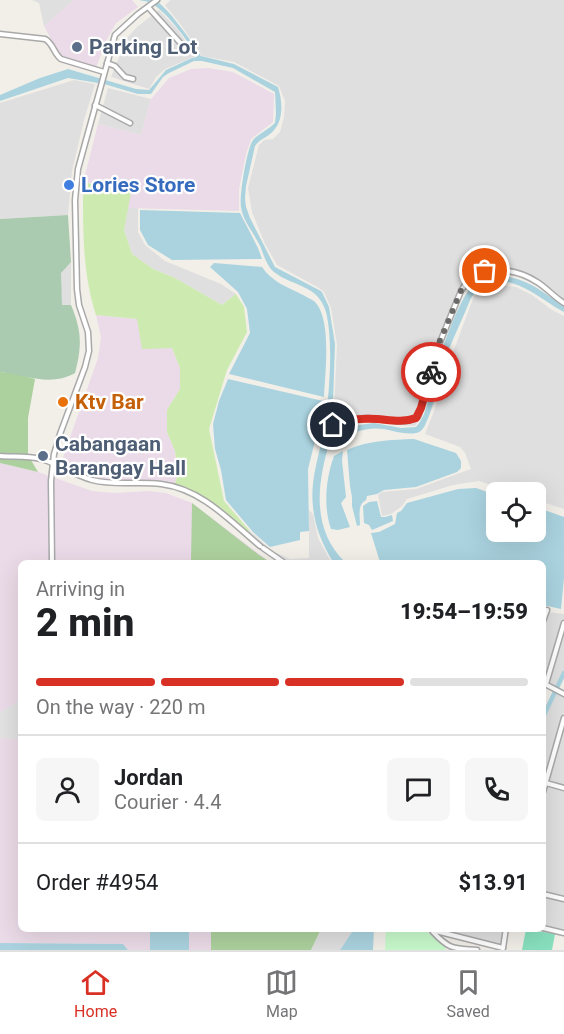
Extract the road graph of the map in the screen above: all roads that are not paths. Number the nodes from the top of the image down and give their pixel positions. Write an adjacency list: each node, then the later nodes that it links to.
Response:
1 (156, 0): 2 (street)
2 (149, 6): 4 (street); 5 (street)
3 (0, 34): 6 (street)
4 (184, 47)
5 (107, 63): 6 (street); 7 (street)
6 (104, 73): 8 (street)
7 (133, 79)
8 (95, 105): 9 (street); 13 (street)
9 (129, 123)
10 (564, 303): 11 (street)
11 (333, 425)
12 (0, 456): 13 (street)
13 (53, 464): 14 (street); 15 (street)
14 (52, 560)
15 (280, 560)
16 (547, 609): 17 (street)
17 (546, 612)
18 (564, 623): 19 (street)
19 (546, 677)
20 (546, 684): 21 (street)
21 (559, 692)
22 (564, 718): 23 (street)
23 (546, 783): 24 (street)
24 (564, 788)
25 (546, 895): 26 (street)
26 (564, 899)
27 (546, 929): 31 (street)
28 (434, 932): 33 (street)
29 (441, 932): 32 (street)
30 (505, 932): 32 (street)
31 (564, 933)
32 (503, 949)
33 (477, 950)

